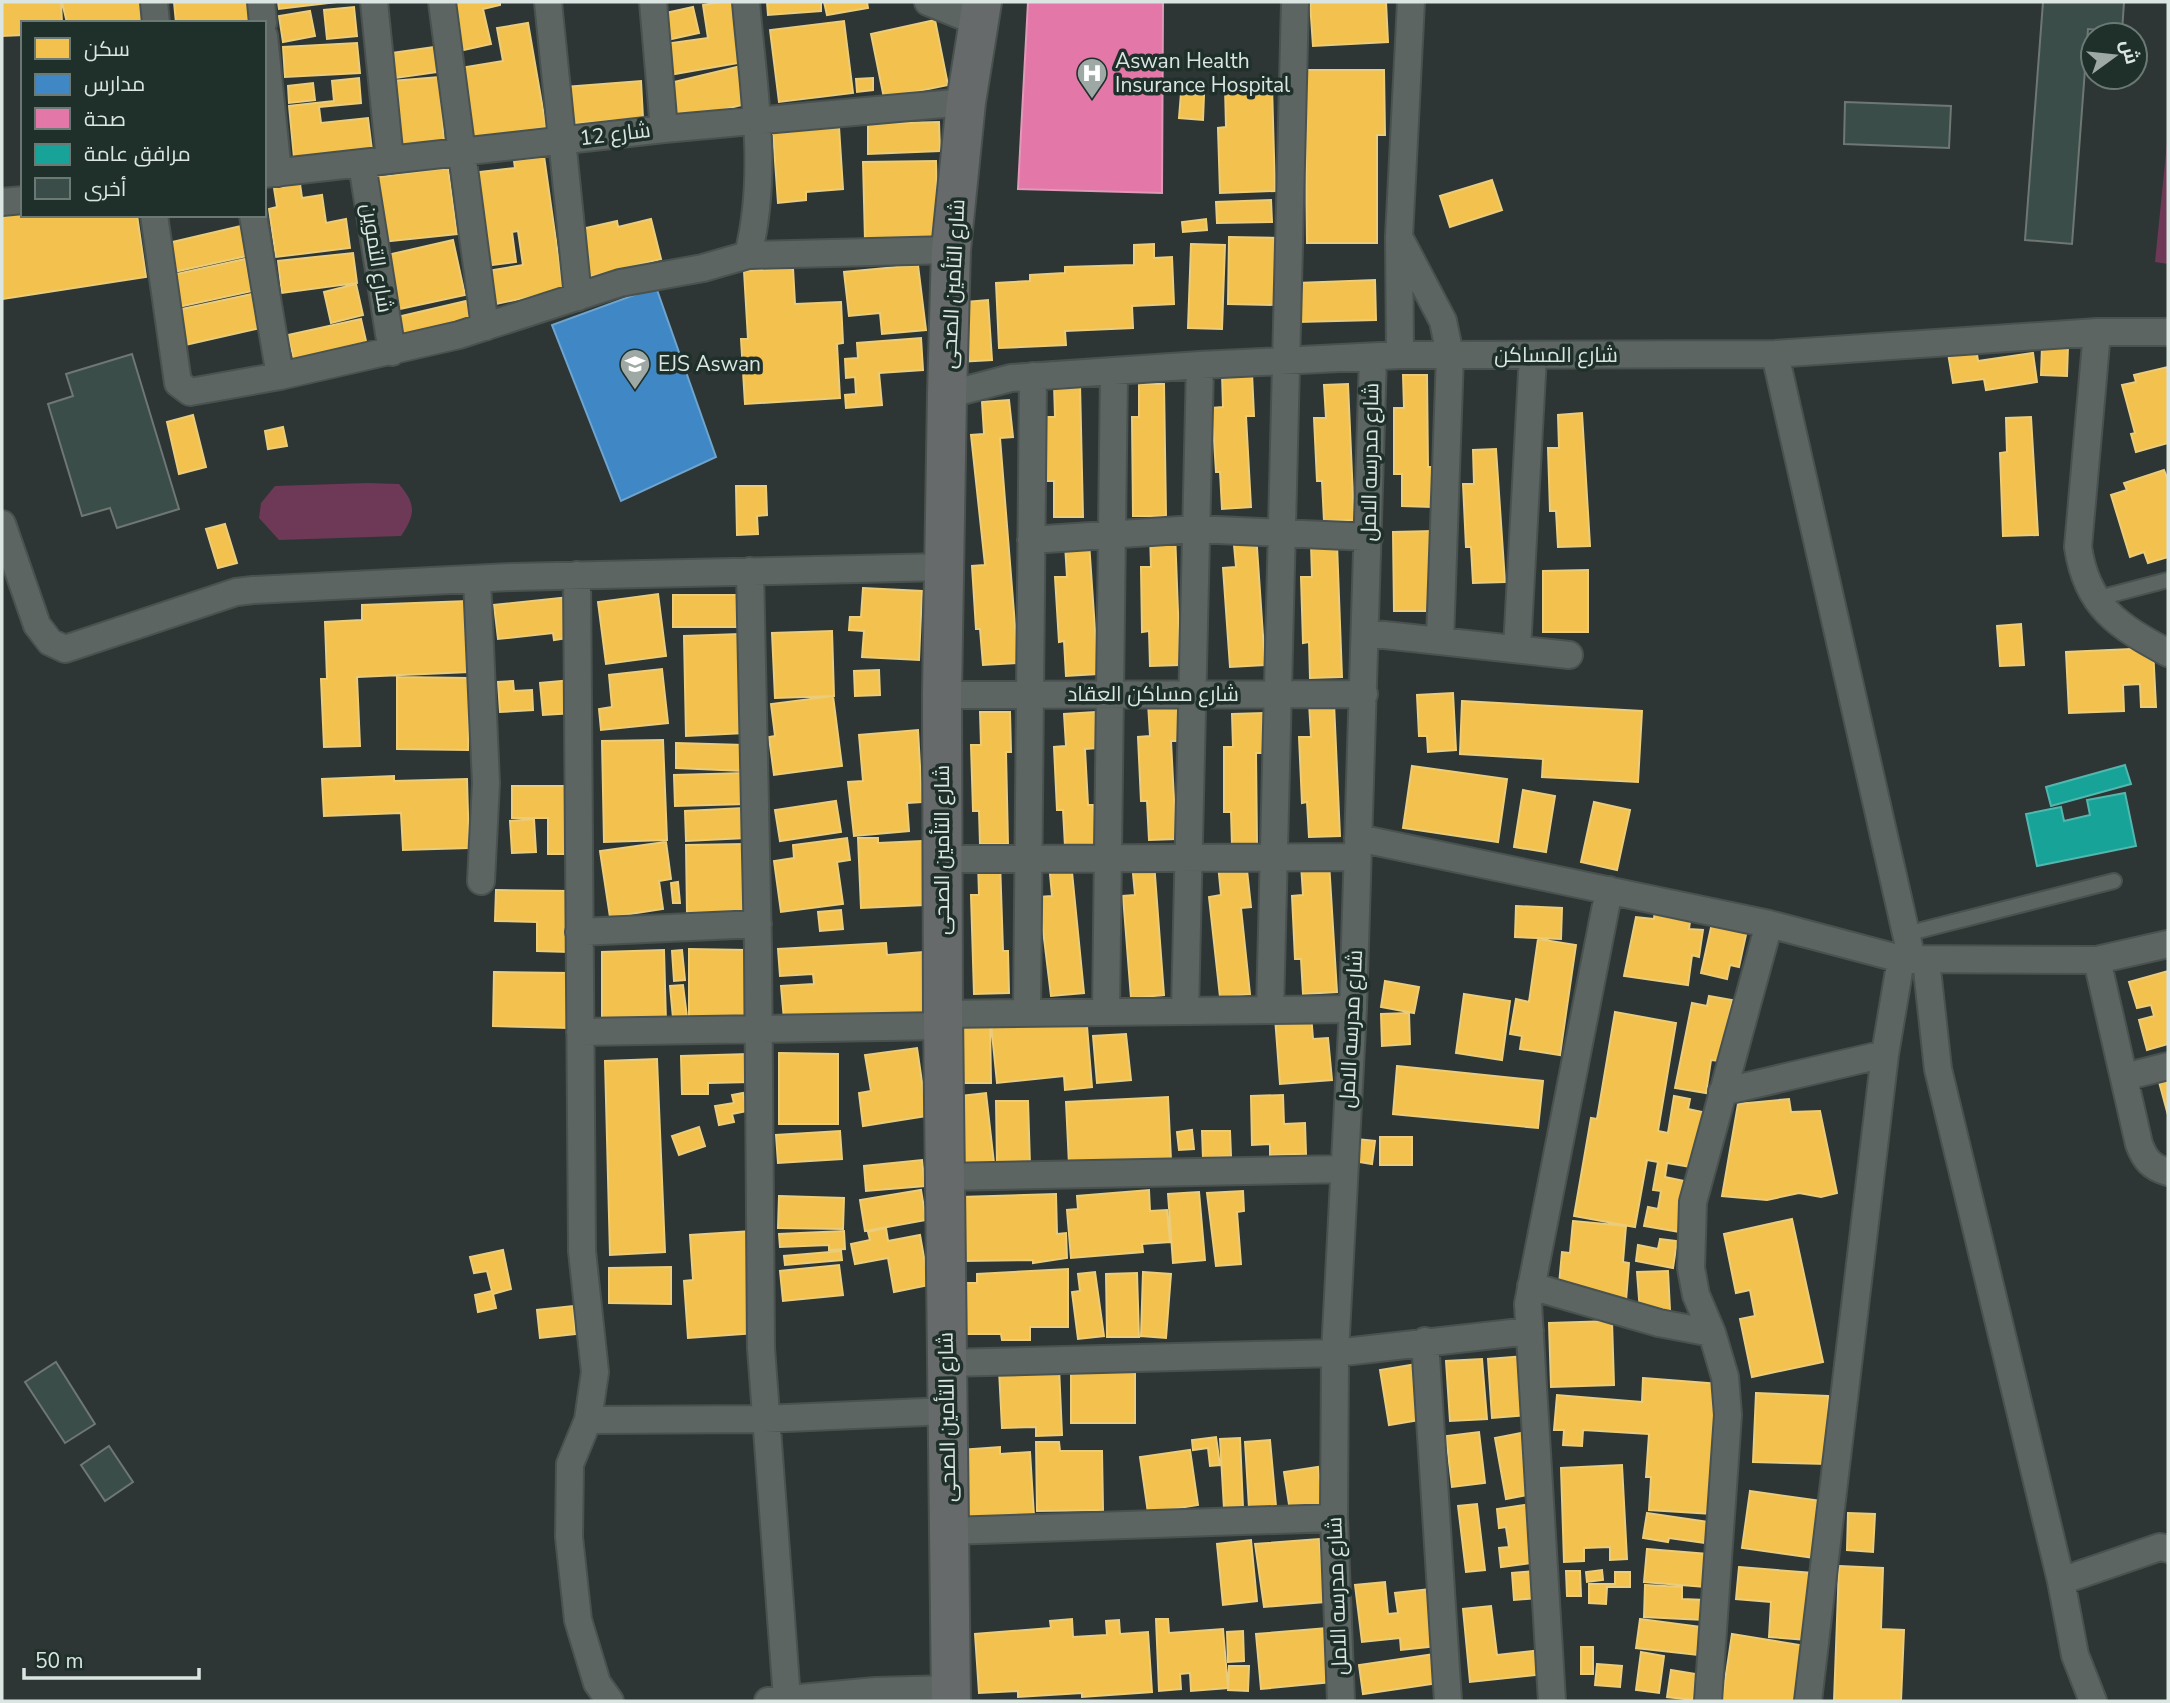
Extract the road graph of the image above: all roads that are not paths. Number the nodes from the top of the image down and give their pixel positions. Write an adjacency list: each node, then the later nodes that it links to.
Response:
1 (154, 2): 12 (street)
2 (261, 2): 13 (street)
3 (374, 2): 20 (street)
4 (442, 2): 19 (street)
5 (548, 2): 18 (street)
6 (653, 2): 17 (street)
7 (746, 2): 16 (street)
8 (929, 2): 11 (street)
9 (1295, 2): 40 (street)
10 (1412, 2): 27 (street)
11 (981, 13): 15 (street, شارع التأمين الصحى)
12 (156, 21)
13 (263, 21)
14 (266, 75): 22 (street)
15 (966, 102): 16 (street, شارع 12); 28 (street, شارع التأمين الصحى)
16 (756, 120): 17 (street, شارع 12); 29 (street)
17 (664, 129): 18 (street, شارع 12)
18 (561, 140): 19 (street, شارع 12); 30 (street)
19 (460, 152): 20 (street, شارع 12); 31 (street)
20 (390, 160): 21 (street, شارع 12)
21 (362, 164): 22 (street, شارع 12); 34 (street, شارع التموين)
22 (271, 174)
23 (21, 200): 24 (street)
24 (2, 202)
25 (154, 217): 43 (street)
26 (253, 217): 43 (street)
27 (1399, 237): 36 (street); 37 (street)
28 (951, 250): 29 (street); 45 (street, شارع التأمين الصحى)
29 (748, 255): 30 (street)
30 (578, 297): 31 (street)
31 (485, 327): 34 (street)
32 (2097, 332): 33 (street, شارع المساكن); 35 (street, شارع المساكن); 57 (street)
33 (2168, 332)
34 (392, 352): 43 (street)
35 (1775, 354): 38 (street, شارع المساكن); 81 (street)
36 (1400, 355): 37 (street, شارع المساكن); 39 (street, شارع المساكن)
37 (1450, 355): 38 (street, شارع المساكن); 59 (street)
38 (1533, 355): 60 (street)
39 (1373, 357): 40 (street, شارع المساكن); 50 (street, شارع مدرسه الامل)
40 (1287, 361): 41 (street, شارع المساكن); 48 (street)
41 (1200, 365): 42 (street, شارع المساكن); 47 (street)
42 (1114, 371): 44 (street, شارع المساكن); 49 (street)
43 (281, 376)
44 (1033, 376): 45 (street, شارع المساكن); 51 (street)
45 (947, 395): 52 (street, شارع التأمين الصحى)
46 (2, 524): 55 (street)
47 (1196, 529): 48 (street); 49 (street); 64 (street)
48 (1283, 533): 50 (street); 65 (street)
49 (1112, 535): 51 (street); 63 (street)
50 (1369, 537): 58 (street, شارع مدرسه الامل)
51 (1031, 540): 68 (street)
52 (944, 567): 53 (street); 67 (street, شارع التأمين الصحى)
53 (750, 571): 54 (street); 78 (street)
54 (578, 575): 55 (street); 80 (street)
55 (477, 579): 75 (street)
56 (2168, 580): 57 (lane)
57 (2095, 599): 61 (street)
58 (1366, 633): 59 (street); 66 (street, شارع مدرسه الامل)
59 (1440, 641): 60 (street)
60 (1517, 649): 62 (street)
61 (2168, 653)
62 (1569, 654)
63 (1110, 694): 64 (street, شارع مساكن العقاد); 68 (street, شارع مساكن العقاد); 71 (street)
64 (1193, 694): 65 (street, شارع مساكن العقاد); 72 (street)
65 (1278, 694): 66 (street, شارع مساكن العقاد); 70 (street)
66 (1364, 694): 69 (street, شارع مدرسه الامل)
67 (942, 695): 68 (street, شارع مساكن العقاد); 73 (street, شارع التأمين الصحى)
68 (1030, 695): 74 (street)
69 (1357, 847): 70 (street); 77 (street); 85 (street, شارع مدرسه الامل)
70 (1274, 857): 72 (street); 86 (street)
71 (1108, 858): 72 (street); 74 (street); 88 (street)
72 (1189, 858): 87 (street)
73 (942, 859): 74 (street); 90 (street, شارع التأمين الصحى)
74 (1028, 859): 89 (street)
75 (481, 881)
76 (2114, 881): 81 (lane)
77 (1609, 890): 79 (street); 100 (street)
78 (758, 924): 80 (street); 91 (street)
79 (1769, 924): 83 (street); 96 (street)
80 (579, 932): 92 (street)
81 (1906, 934): 83 (street)
82 (2168, 944): 84 (street)
83 (1913, 960): 84 (street); 93 (street); 112 (street)
84 (2097, 960): 95 (street)
85 (1353, 1009): 86 (street); 97 (street, شارع مدرسه الامل)
86 (1270, 1010): 87 (street)
87 (1185, 1011): 88 (street)
88 (1106, 1012): 89 (street)
89 (1027, 1013): 90 (street)
90 (943, 1020): 91 (street); 99 (street, شارع التأمين الصحى)
91 (759, 1031): 92 (street); 107 (street)
92 (580, 1032): 108 (street)
93 (1885, 1054): 96 (street); 121 (street)
94 (2168, 1066): 95 (street)
95 (2124, 1077): 98 (street)
96 (1722, 1092): 102 (street)
97 (1343, 1169): 99 (street); 104 (street, شارع مدرسه الامل)
98 (2168, 1172)
99 (944, 1177): 105 (street, شارع التأمين الصحى)
100 (1531, 1286): 101 (street); 102 (street)
101 (1530, 1331): 103 (street); 119 (street)
102 (1712, 1333): 120 (street)
103 (1424, 1341): 104 (street); 118 (street)
104 (1335, 1353): 105 (street); 109 (street, شارع مدرسه الامل)
105 (946, 1363): 106 (street, شارع التأمين الصحى)
106 (947, 1411): 107 (street); 110 (street, شارع التأمين الصحى)
107 (765, 1419): 108 (street); 115 (street)
108 (588, 1420): 116 (street)
109 (1334, 1518): 110 (street); 117 (street, شارع مدرسه الامل)
110 (950, 1531): 113 (street, شارع التأمين الصحى)
111 (2168, 1549): 112 (street)
112 (2062, 1581): 114 (street)
113 (951, 1695): 115 (street)
114 (2084, 1698)
115 (777, 1700)
116 (610, 1701)
117 (1341, 1701)
118 (1448, 1701)
119 (1552, 1701)
120 (1708, 1701)
121 (1808, 1701)

